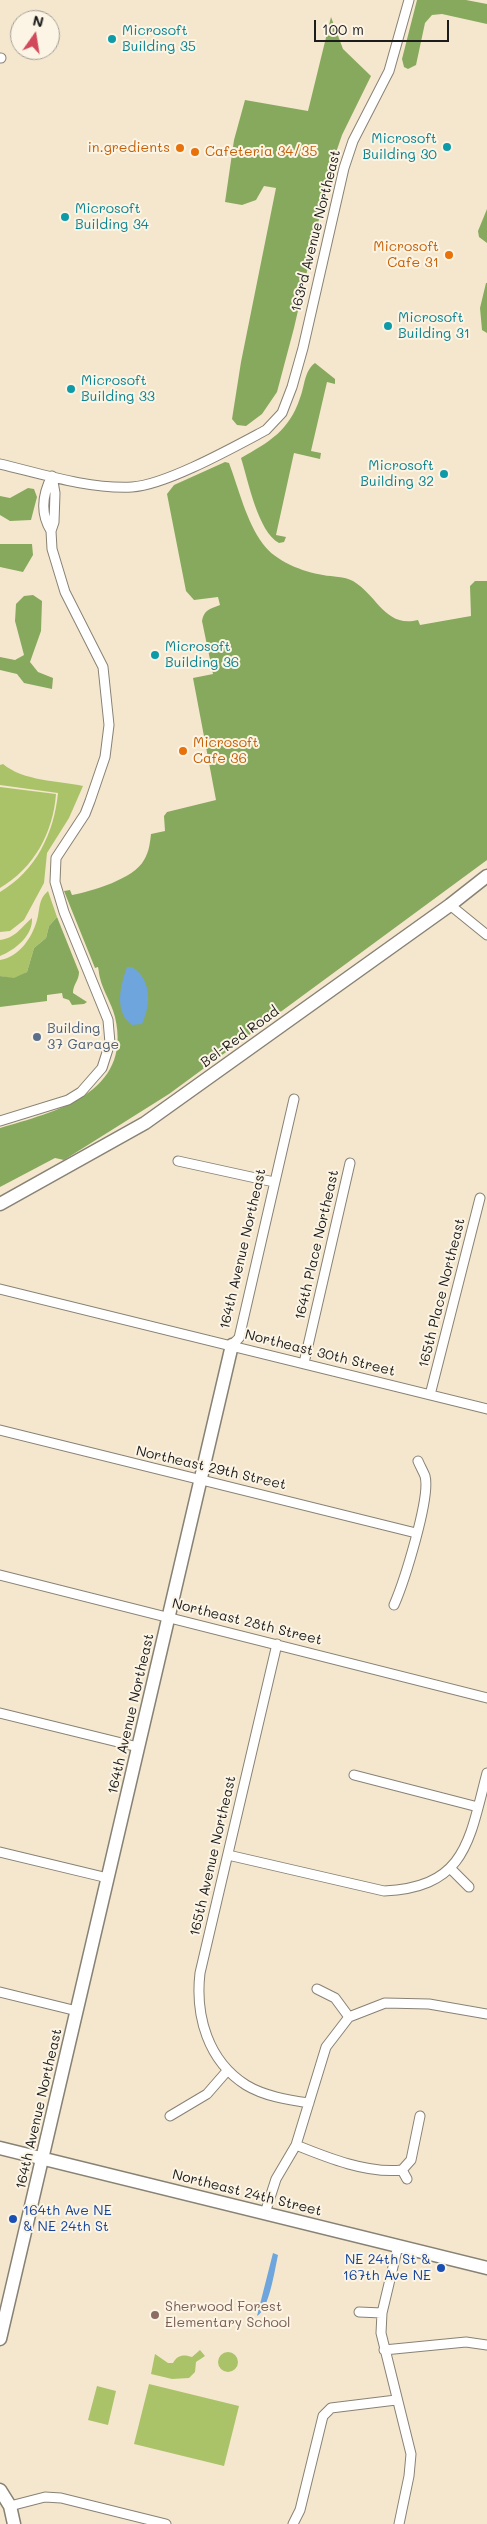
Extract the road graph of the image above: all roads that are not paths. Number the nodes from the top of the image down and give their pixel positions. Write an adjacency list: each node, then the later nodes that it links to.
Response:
1 (409, 0): 3 (street, 163rd Avenue Northeast)
2 (0, 464): 3 (street, 163rd Avenue Northeast)
3 (52, 476): 8 (street)
4 (487, 876): 5 (main road, Bel-Red Road)
5 (450, 905): 6 (street); 13 (main road, Bel-Red Road)
6 (487, 935)
7 (294, 1099): 11 (street, 164th Avenue Northeast)
8 (0, 1120)
9 (178, 1161): 11 (street)
10 (350, 1163): 16 (street, 164th Place Northeast)
11 (274, 1182): 15 (street, 164th Avenue Northeast)
12 (480, 1198): 17 (street, 165th Place Northeast)
13 (0, 1204)
14 (0, 1289): 15 (street, Northeast 30th Street)
15 (232, 1345): 16 (street, Northeast 30th Street); 21 (main road, 164th Avenue Northeast)
16 (304, 1363): 17 (street, Northeast 30th Street)
17 (430, 1395): 18 (street, Northeast 30th Street)
18 (487, 1409)
19 (0, 1430): 21 (street, Northeast 29th Street)
20 (418, 1461): 22 (street)
21 (200, 1480): 22 (street, Northeast 29th Street); 25 (main road, 164th Avenue Northeast)
22 (416, 1532): 24 (street)
23 (0, 1575): 25 (street, Northeast 28th Street)
24 (394, 1605)
25 (170, 1616): 26 (street, Northeast 28th Street); 29 (main road, 164th Avenue Northeast)
26 (278, 1644): 27 (street, Northeast 28th Street); 34 (street, 165th Avenue Northeast)
27 (487, 1698)
28 (0, 1713): 29 (street)
29 (138, 1747): 36 (main road, 164th Avenue Northeast)
30 (487, 1773): 32 (street)
31 (354, 1775): 32 (street)
32 (478, 1807): 35 (street)
33 (0, 1852): 36 (street)
34 (228, 1855): 35 (street); 43 (street, 165th Avenue Northeast)
35 (451, 1869): 37 (street)
36 (108, 1878): 40 (main road, 164th Avenue Northeast)
37 (469, 1887)
38 (317, 1989): 42 (street)
39 (0, 1992): 40 (street)
40 (77, 2010): 49 (main road, 164th Avenue Northeast)
41 (487, 2014): 42 (street)
42 (349, 2017): 44 (street)
43 (227, 2071): 44 (street); 45 (street)
44 (309, 2103): 47 (street)
45 (170, 2116)
46 (420, 2116): 50 (street)
47 (296, 2145): 50 (street); 52 (street)
48 (0, 2148): 49 (main road, Northeast 24th Street)
49 (43, 2158): 52 (main road, Northeast 24th Street); 57 (main road, 164th Avenue Northeast)
50 (402, 2170): 51 (street)
51 (408, 2179)
52 (265, 2213): 53 (main road, Northeast 24th Street)
53 (398, 2246): 54 (main road, Northeast 24th Street); 56 (street)
54 (487, 2268)
55 (359, 2312): 56 (street)
56 (382, 2313): 59 (street)
57 (0, 2339)
58 (487, 2345): 59 (street)
59 (384, 2350): 60 (street)
60 (396, 2400): 65 (street); 66 (street)
61 (0, 2490): 62 (main road)
62 (10, 2506): 63 (main road); 64 (street)
63 (14, 2524)
64 (166, 2524)
65 (293, 2524)
66 (399, 2524)

